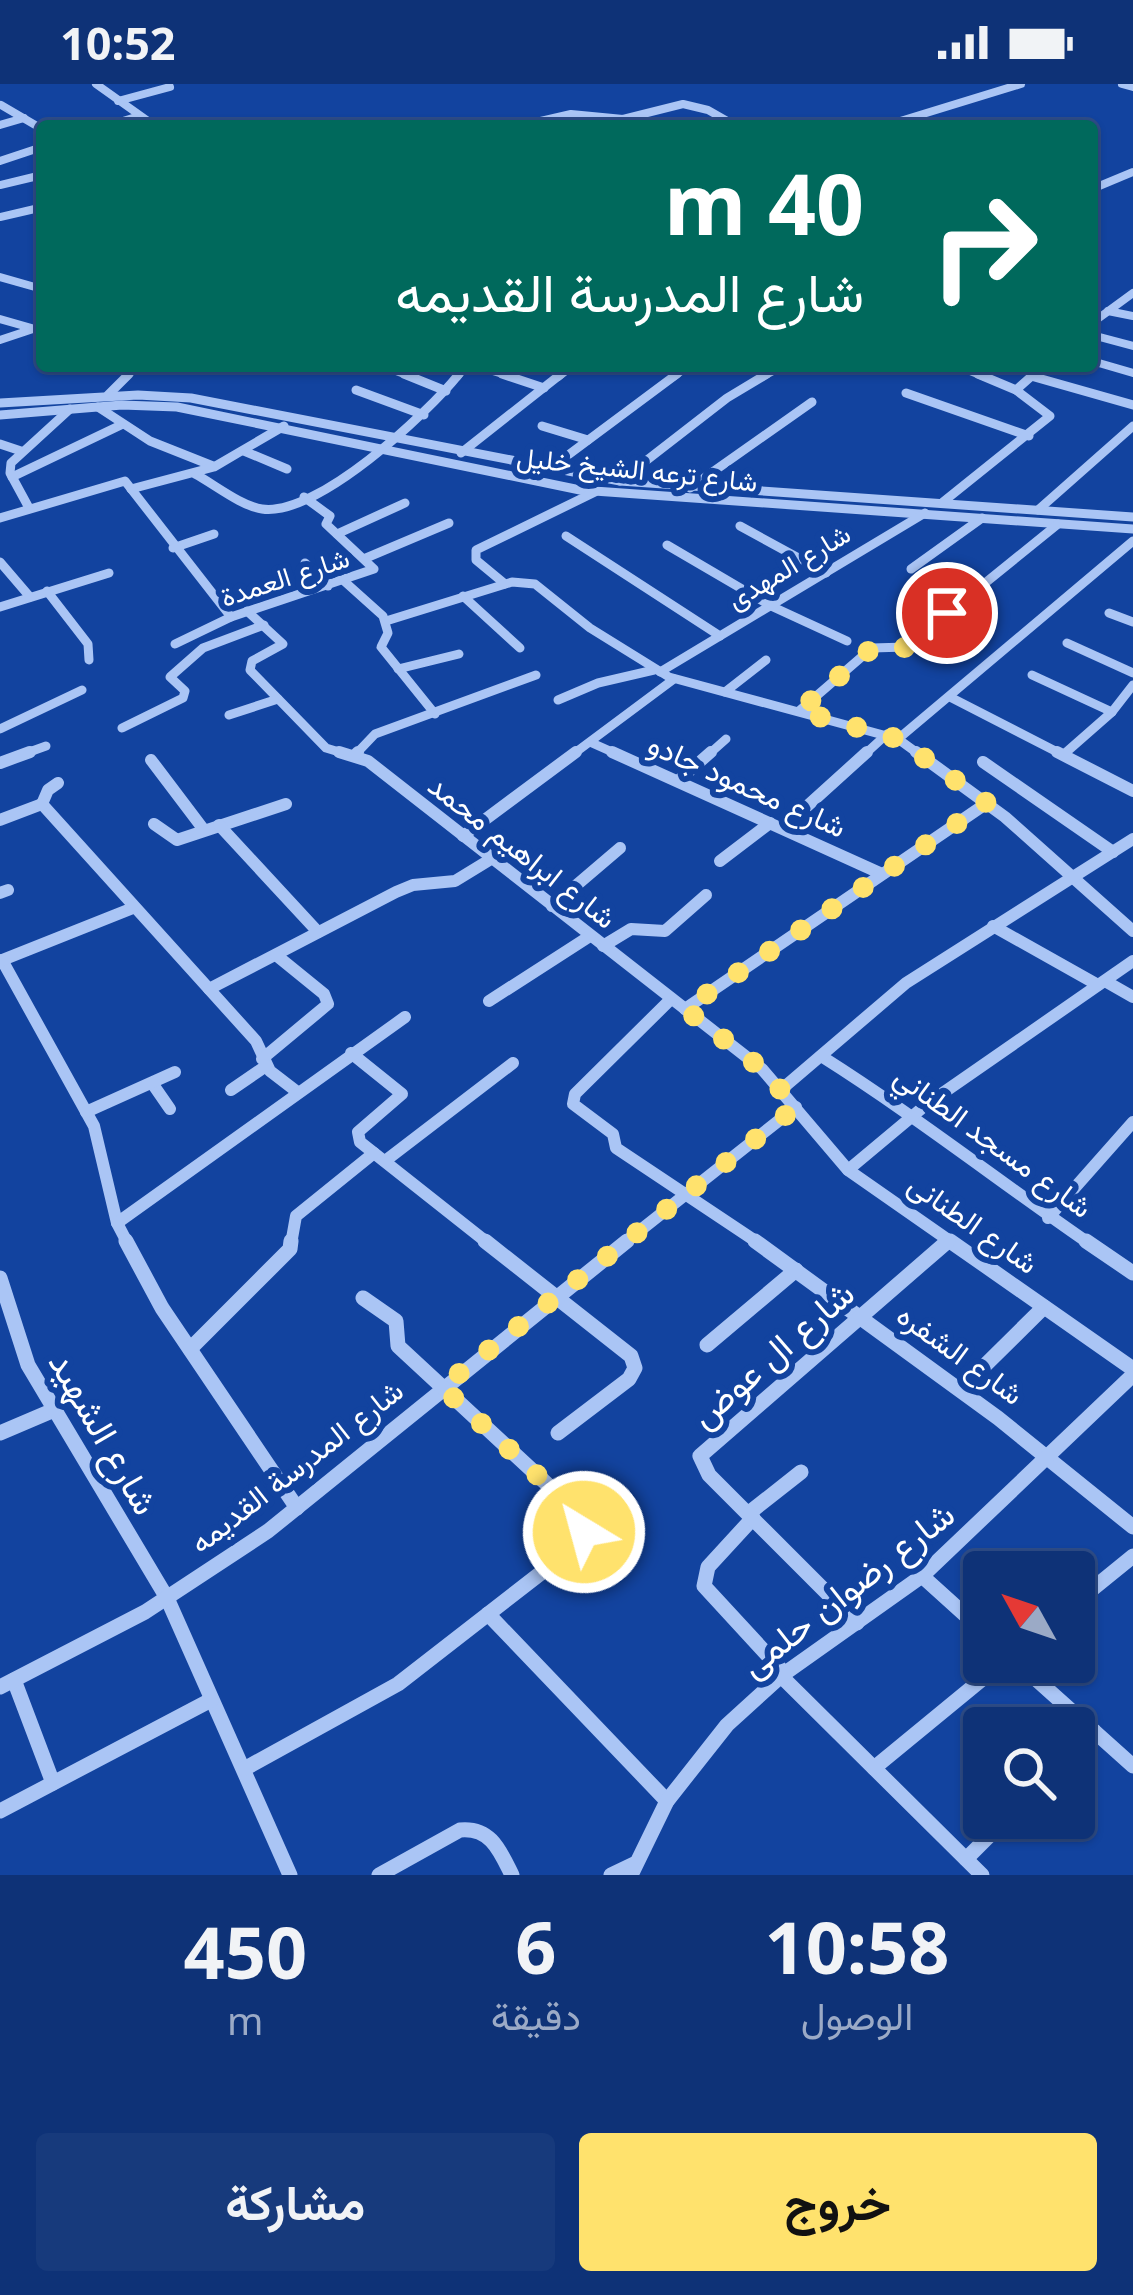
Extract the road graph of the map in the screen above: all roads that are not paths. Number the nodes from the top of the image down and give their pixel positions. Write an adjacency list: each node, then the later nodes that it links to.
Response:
1 (97, 84): 6 (street)
2 (1022, 84): 14 (street)
3 (1122, 84): 5 (street)
4 (170, 87): 6 (street)
5 (1133, 87)
6 (118, 101): 8 (street)
7 (2, 105): 9 (street)
8 (139, 116): 10 (street); 11 (street)
9 (24, 118): 15 (street); 16 (street)
10 (126, 120)
11 (145, 120)
12 (545, 120): 13 (street)
13 (726, 120)
14 (904, 120)
15 (0, 125)
16 (36, 125)
17 (36, 149): 18 (street)
18 (0, 161)
19 (1133, 172): 22 (street)
20 (36, 176): 21 (street)
21 (0, 185)
22 (1098, 187)
23 (36, 209): 24 (street)
24 (0, 217)
25 (0, 277): 26 (street)
26 (36, 288)
27 (1133, 293): 28 (street)
28 (1108, 310): 29 (street); 30 (street)
29 (1133, 316)
30 (1098, 318)
31 (0, 319): 32 (street)
32 (36, 329)
33 (36, 331): 35 (street)
34 (1098, 337): 36 (street)
35 (0, 340)
36 (1133, 346)
37 (1098, 363): 47 (street)
38 (131, 372): 54 (street)
39 (398, 372): 52 (street)
40 (461, 372): 52 (street)
41 (495, 372): 49 (street)
42 (564, 372): 49 (street)
43 (680, 372): 70 (street)
44 (770, 372): 81 (street)
45 (972, 372): 51 (street)
46 (1036, 372): 48 (street)
47 (1133, 373)
48 (1031, 376): 51 (street); 58 (street)
49 (544, 388): 75 (street)
50 (356, 390): 62 (street)
51 (1016, 390): 68 (street)
52 (446, 391): 62 (street)
53 (906, 394): 68 (street)
54 (107, 395): 55 (street, شارع ترعه الشيخ خليل); 63 (street, شارع ترعه الشيخ خليل)
55 (82, 398): 57 (street, شارع ترعه الشيخ خليل); 60 (street)
56 (812, 402): 82 (street)
57 (0, 403)
58 (1133, 405)
59 (97, 406): 60 (street, شارع ترعه الشيخ خليل); 64 (street); 67 (street, شارع ترعه الشيخ خليل)
60 (70, 409): 61 (street, شارع ترعه الشيخ خليل); 73 (street)
61 (0, 415)
62 (424, 415): 69 (street)
63 (296, 417): 67 (street); 69 (street, شارع ترعه الشيخ خليل)
64 (124, 424): 76 (street); 80 (street)
65 (542, 426): 70 (street)
66 (1132, 427): 92 (street)
67 (282, 428): 72 (street, شارع ترعه الشيخ خليل); 74 (street)
68 (1029, 436): 89 (street, شارع المهدى)
69 (395, 438): 72 (street); 75 (street, شارع ترعه الشيخ خليل)
70 (588, 440): 78 (street)
71 (0, 444): 73 (street)
72 (383, 449): 84 (street, شارع ترعه الشيخ خليل); 85 (street)
73 (21, 451): 80 (street)
74 (244, 451): 76 (street); 77 (street)
75 (461, 453): 78 (street, شارع ترعه الشيخ خليل)
76 (214, 467): 79 (street)
77 (287, 469)
78 (548, 470): 81 (street, شارع ترعه الشيخ خليل)
79 (195, 474): 83 (street); 85 (street)
80 (12, 478): 91 (street)
81 (620, 481): 82 (street, شارع ترعه الشيخ خليل)
82 (690, 487): 86 (street); 89 (street, شارع ترعه الشيخ خليل)
83 (131, 488): 91 (street); 108 (street)
84 (596, 491): 86 (street, شارع ترعه الشيخ خليل); 116 (street)
85 (304, 496): 104 (street, شارع العمدة)
86 (685, 500): 94 (street, شارع ترعه الشيخ خليل)
87 (1133, 501): 95 (street)
88 (405, 502): 104 (street)
89 (943, 502): 92 (street, شارع ترعه الشيخ خليل); 94 (street, شارع المهدى)
90 (0, 506): 93 (street)
91 (29, 508): 93 (street)
92 (1039, 510): 95 (street, شارع ترعه الشيخ خليل)
93 (16, 513): 97 (street)
94 (925, 513): 98 (street, شارع ترعه الشيخ خليل); 114 (street, شارع المهدى)
95 (1114, 515): 96 (street, شارع ترعه الشيخ خليل)
96 (1133, 517)
97 (0, 518)
98 (983, 518): 100 (street, شارع ترعه الشيخ خليل); 112 (street)
99 (449, 523): 109 (street)
100 (1059, 523): 102 (street, شارع ترعه الشيخ خليل); 149 (street)
101 (740, 526): 114 (street)
102 (1133, 529)
103 (214, 534): 108 (street)
104 (337, 534): 109 (street, شارع العمدة)
105 (566, 536): 129 (street)
106 (1133, 541): 146 (street)
107 (667, 545): 121 (street)
108 (173, 548): 125 (street)
109 (366, 558): 115 (street, شارع العمدة)
110 (0, 562): 120 (street)
111 (305, 563): 117 (street)
112 (911, 569)
113 (109, 573): 118 (street)
114 (826, 573): 121 (street, شارع المهدى)
115 (344, 581): 117 (street, شارع العمدة); 126 (street)
116 (505, 584): 119 (street); 138 (street)
117 (328, 586): 123 (street, شارع العمدة)
118 (47, 591): 120 (street); 135 (street)
119 (463, 596): 126 (street); 133 (street)
120 (30, 597): 122 (street)
121 (771, 606): 129 (street, شارع المهدى); 130 (street)
122 (0, 607)
123 (247, 611): 125 (street, شارع العمدة); 128 (street)
124 (1108, 613): 127 (street)
125 (232, 617): 132 (street, شارع العمدة)
126 (386, 621): 137 (street)
127 (1133, 622)
128 (264, 626): 147 (street, شارع ابراهيم محمد); 153 (street)
129 (720, 636): 138 (street, شارع المهدى)
130 (847, 641)
131 (1066, 643): 139 (street)
132 (175, 644)
133 (520, 648)
134 (459, 654): 137 (street)
135 (89, 660)
136 (766, 661): 145 (street)
137 (398, 669): 151 (street)
138 (657, 671): 142 (street); 148 (street, شارع المهدى)
139 (1133, 673)
140 (536, 675): 151 (street)
141 (1032, 675): 150 (street)
142 (674, 679): 145 (street); 157 (street)
143 (1133, 685): 150 (street)
144 (82, 690): 154 (street)
145 (725, 692): 149 (street)
146 (950, 697): 155 (street); 159 (street)
147 (278, 699): 152 (street); 160 (street, شارع ابراهيم محمد)
148 (558, 700)
149 (799, 711): 155 (street)
150 (1112, 712): 159 (street)
151 (435, 714): 160 (street)
152 (229, 715)
153 (122, 728)
154 (0, 729)
155 (892, 736): 167 (street); 173 (street)
156 (726, 739): 164 (street)
157 (592, 742): 164 (street, شارع محمود جادو); 175 (street)
158 (46, 746): 163 (street)
159 (1063, 755): 166 (street)
160 (353, 757): 175 (street, شارع ابراهيم محمد)
161 (151, 760): 174 (street)
162 (983, 762): 178 (street)
163 (0, 763)
164 (678, 781): 173 (street, شارع محمود جادو)
165 (58, 783): 168 (street)
166 (1133, 791)
167 (987, 803): 181 (street); 182 (street)
168 (43, 804): 170 (street); 185 (street)
169 (286, 804): 172 (street)
170 (0, 820)
171 (154, 824): 174 (street)
172 (220, 825): 174 (street); 188 (street)
173 (776, 826): 180 (street); 181 (street, شارع محمود جادو)
174 (204, 830)
175 (463, 836): 179 (street, شارع ابراهيم محمد)
176 (1133, 839): 178 (street)
177 (620, 848): 184 (street)
178 (1114, 852): 182 (street)
179 (491, 859): 184 (street, شارع ابراهيم محمد); 188 (street)
180 (720, 861)
181 (882, 874): 199 (street)
182 (1071, 878): 186 (street); 187 (street)
183 (706, 895): 190 (street)
184 (551, 906): 189 (street, شارع ابراهيم محمد)
185 (133, 908): 192 (street); 195 (street)
186 (993, 926): 194 (street); 202 (street)
187 (1133, 931)
188 (318, 932): 191 (street)
189 (590, 936): 190 (street, شارع ابراهيم محمد); 198 (street)
190 (603, 946): 197 (street, شارع ابراهيم محمد)
191 (276, 955): 195 (street); 203 (street)
192 (1, 960): 212 (street)
193 (1133, 961): 194 (street)
194 (1101, 983): 196 (street); 213 (street)
195 (209, 989): 203 (street)
196 (1133, 997)
197 (671, 999): 199 (street, شارع ابراهيم محمد); 217 (street, شارع الشفره)
198 (490, 1001)
199 (685, 1009): 207 (street, شارع ابراهيم محمد)
200 (405, 1017): 201 (street)
201 (351, 1054): 209 (street); 215 (street)
202 (820, 1056): 207 (street); 213 (street, شارع مسجد الطناني)
203 (264, 1062): 208 (street); 209 (street)
204 (513, 1063): 215 (street)
205 (175, 1072): 206 (street)
206 (152, 1083): 211 (street); 212 (street)
207 (783, 1088): 210 (street, شارع ابراهيم محمد)
208 (231, 1090)
209 (296, 1091): 219 (street)
210 (796, 1107): 216 (street, شارع الطنانى); 217 (street, شارع المدرسة القديمه)
211 (170, 1109)
212 (86, 1112): 219 (street)
213 (912, 1116): 216 (street); 218 (street, شارع مسجد الطناني)
214 (1133, 1122): 218 (street)
215 (380, 1157): 225 (street); 229 (street)
216 (848, 1170): 220 (street, شارع الطنانى)
217 (690, 1194): 221 (street, شارع الشفره); 225 (street, شارع المدرسة القديمه)
218 (1048, 1218): 222 (street, شارع مسجد الطناني)
219 (117, 1223): 229 (street)
220 (949, 1240): 226 (street, شارع الطنانى); 227 (street, شارع ال عوض)
221 (796, 1270): 227 (street, شارع الشفره); 228 (street)
222 (1133, 1273)
223 (0, 1278): 233 (street, شارع الشهيد)
224 (362, 1298): 231 (street)
225 (560, 1298): 231 (street, شارع المدرسة القديمه); 235 (street)
226 (1043, 1306): 230 (street, شارع الطنانى); 232 (street)
227 (861, 1316): 232 (street, شارع الشفره); 239 (street, شارع ال عوض)
228 (707, 1345)
229 (190, 1349): 238 (street)
230 (1133, 1372): 236 (street, شارع رضوان حلمى)
231 (442, 1387): 238 (street, شارع المدرسة القديمه); 246 (street)
232 (961, 1389): 236 (street, شارع الشفره)
233 (54, 1410): 234 (street); 244 (street, شارع الشهيد)
234 (0, 1433)
235 (558, 1433)
236 (1051, 1456): 240 (street, شارع الشفره); 242 (street, شارع رضوان حلمى)
237 (801, 1472): 239 (street)
238 (297, 1508): 244 (street, شارع المدرسة القديمه)
239 (751, 1516): 247 (street, شارع ال عوض); 248 (street)
240 (1133, 1527)
241 (1133, 1556): 243 (street)
242 (922, 1576): 245 (street); 247 (street, شارع رضوان حلمى)
243 (1095, 1587)
244 (167, 1598): 249 (street, شارع المدرسة القديمه); 252 (street, شارع الشهيد)
245 (963, 1613)
246 (488, 1614): 257 (street); 259 (street)
247 (857, 1623): 248 (street, شارع رضوان حلمى)
248 (783, 1675): 256 (street); 259 (street, شارع رضوان حلمى)
249 (7, 1683): 258 (street)
250 (977, 1683): 256 (street)
251 (1040, 1683): 253 (street)
252 (211, 1700): 257 (street, شارع الشهيد); 258 (street)
253 (1067, 1707)
254 (1095, 1732): 255 (street)
255 (1133, 1766)
256 (874, 1768): 262 (street)
257 (244, 1769): 264 (street, شارع الشهيد)
258 (53, 1784): 260 (street)
259 (667, 1801): 263 (street, شارع رضوان حلمى)
260 (0, 1811)
261 (986, 1839): 262 (street)
262 (966, 1859): 268 (street)
263 (633, 1870): 267 (street)
264 (290, 1875)
265 (379, 1875): 266 (street)
266 (512, 1875)
267 (611, 1875)
268 (982, 1875)

